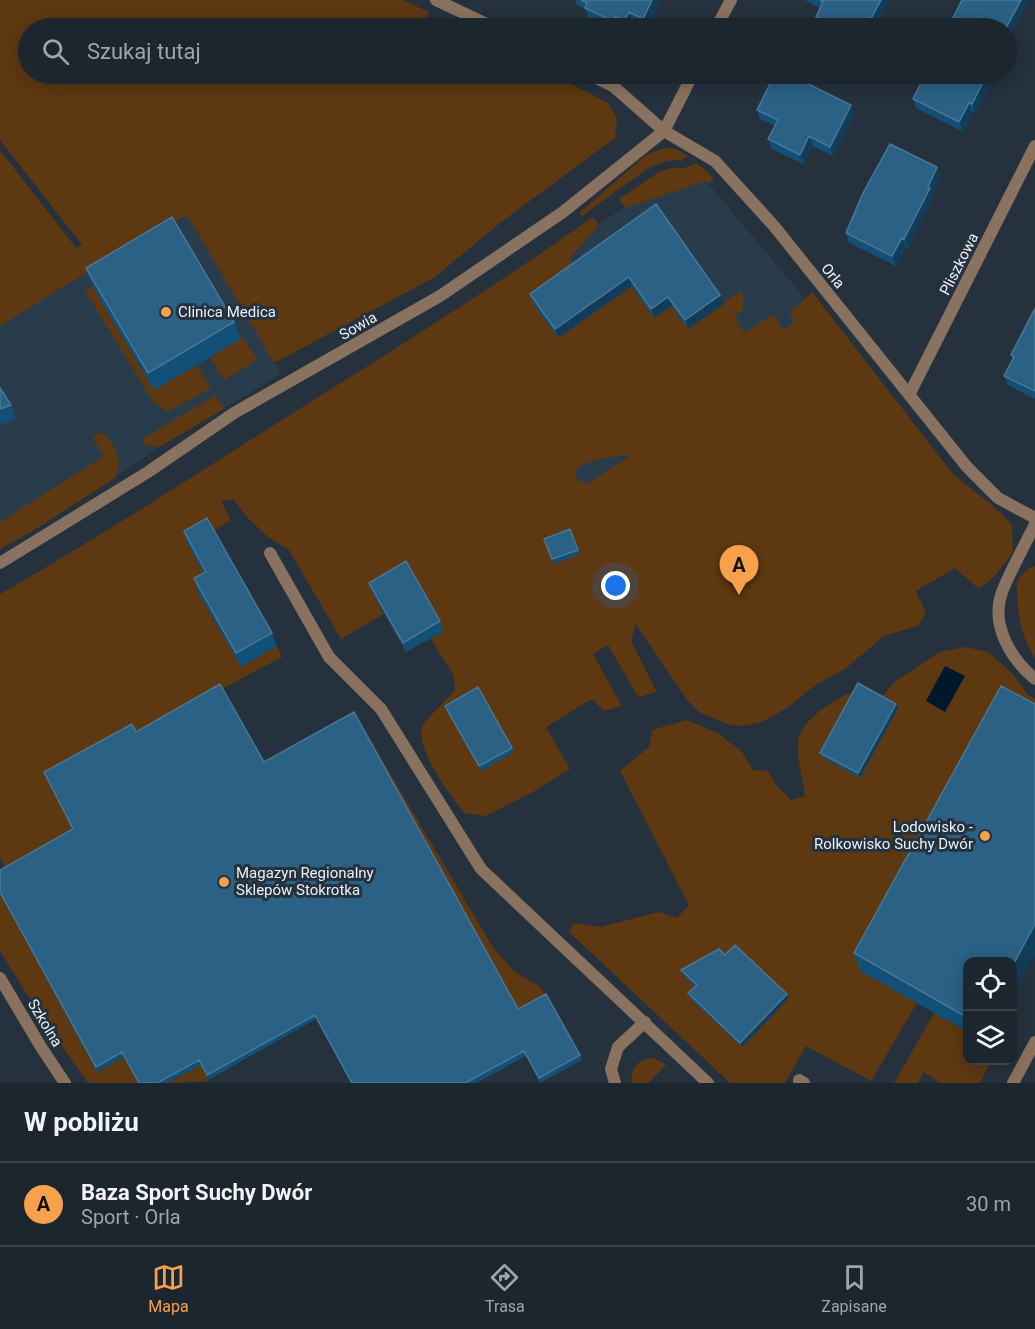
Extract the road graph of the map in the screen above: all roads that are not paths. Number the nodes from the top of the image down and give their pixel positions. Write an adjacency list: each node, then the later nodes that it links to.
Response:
1 (436, 0): 3 (street)
2 (731, 0): 4 (street)
3 (474, 18)
4 (721, 18)
5 (609, 84): 7 (street, Orla)
6 (688, 84): 7 (street, Sowia)
7 (664, 132): 9 (street, Orla); 13 (street, Sowia)
8 (1035, 146): 9 (street, Pliszkowa)
9 (909, 395): 10 (street, Orla)
10 (1035, 518)
11 (1035, 524): 14 (street)
12 (270, 552): 16 (street)
13 (0, 563)
14 (1035, 679)
15 (0, 978): 18 (street, Szkolna)
16 (645, 1022): 19 (street); 20 (street)
17 (1035, 1042): 21 (street)
18 (65, 1083)
19 (615, 1083)
20 (708, 1083)
21 (1014, 1083)

